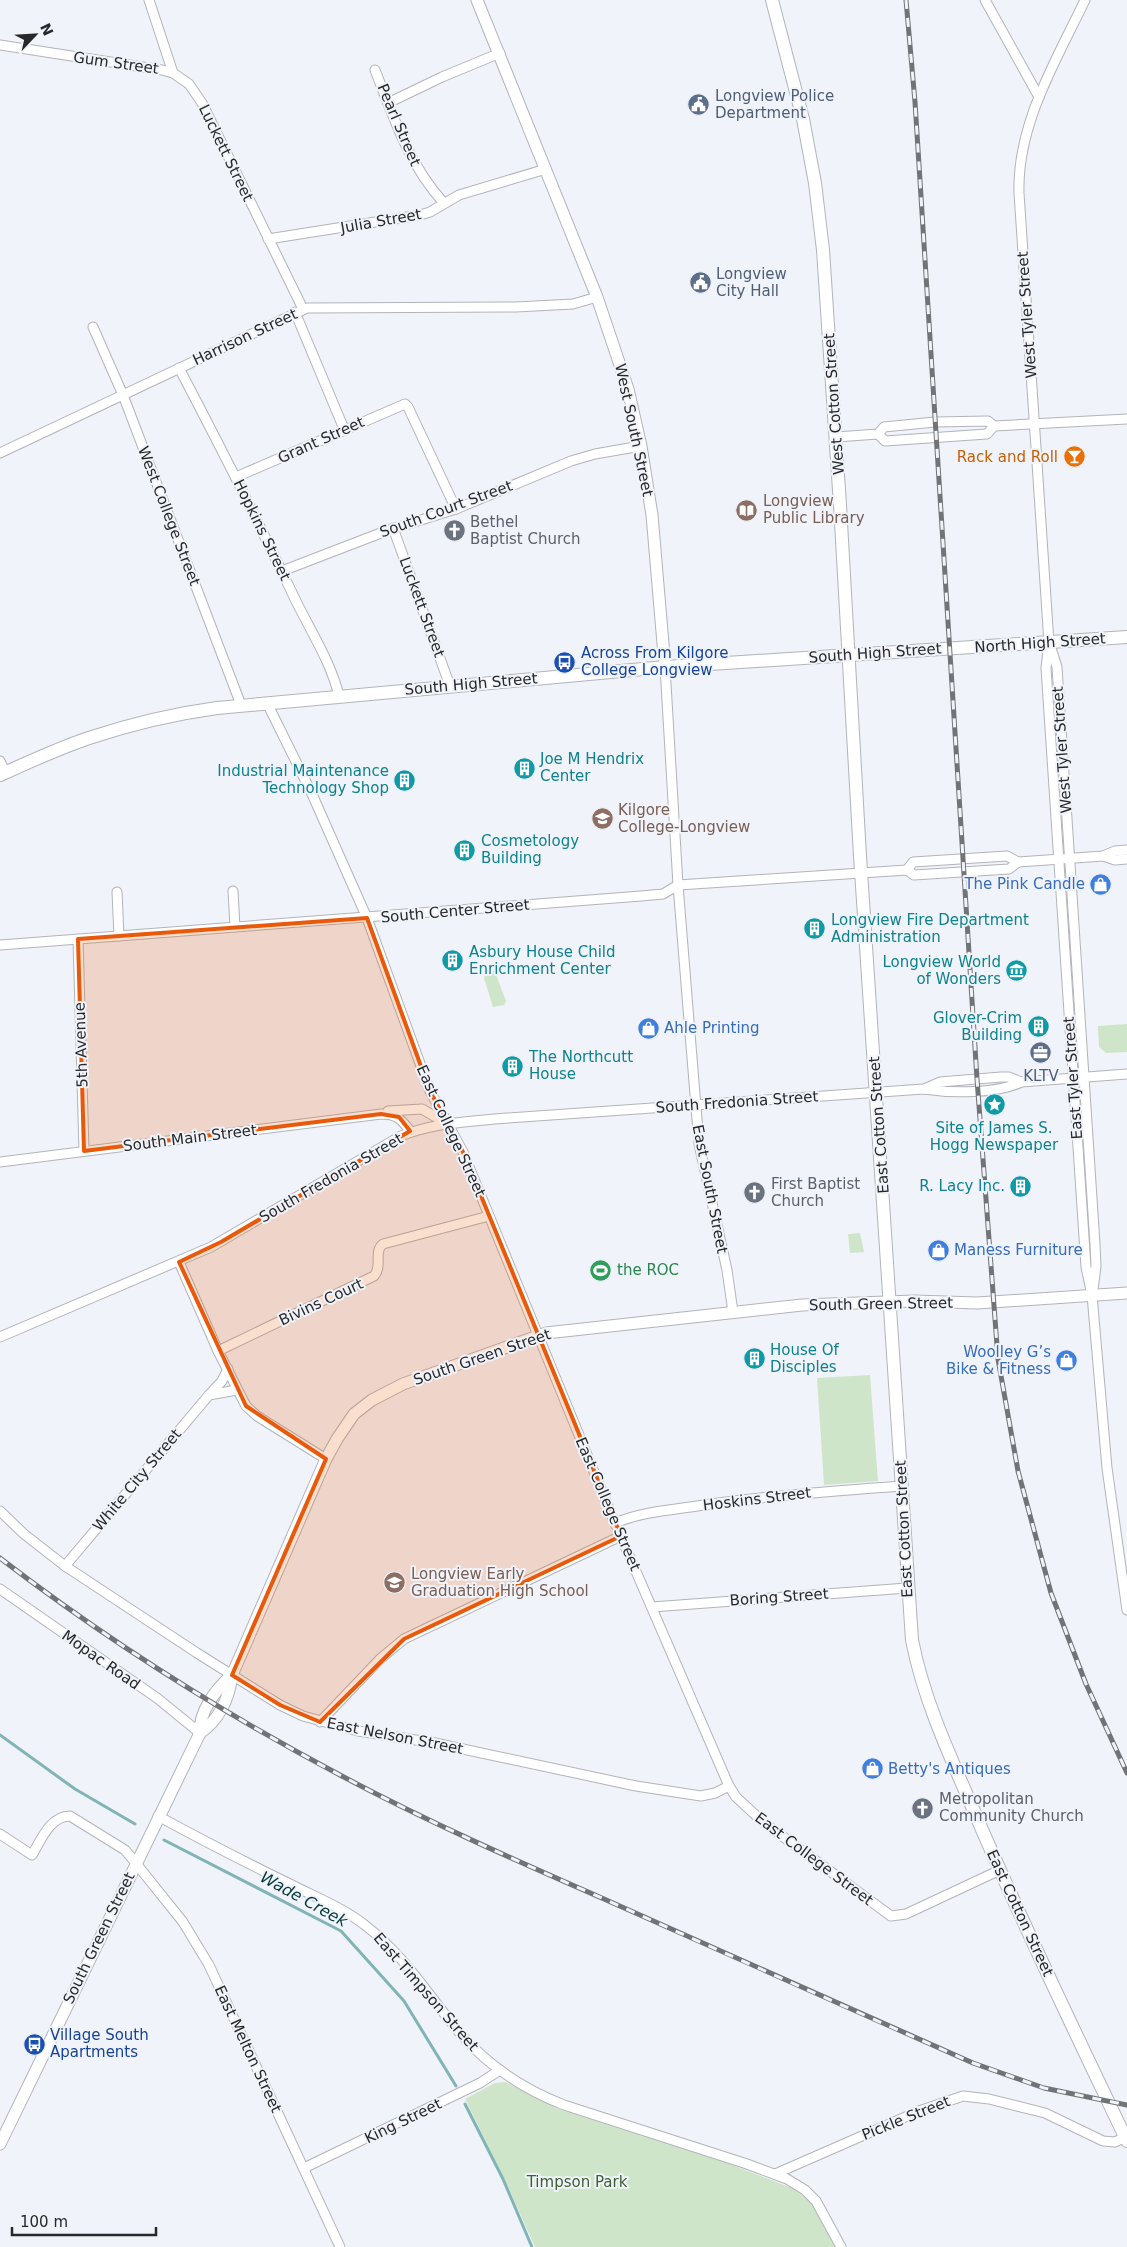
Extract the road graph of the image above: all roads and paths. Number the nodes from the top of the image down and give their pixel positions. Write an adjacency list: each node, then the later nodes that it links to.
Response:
1 (149, 0): 9 (street)
2 (476, 0): 7 (street, West South Street)
3 (772, 0): 25 (main road, West Cotton Street)
4 (984, 0): 10 (street)
5 (1085, 0): 10 (street, West Tyler Street)
6 (0, 45): 9 (street, Gum Street)
7 (500, 53): 11 (street); 12 (street, West South Street)
8 (375, 70): 11 (street, Pearl Street)
9 (173, 73): 14 (street, Luckett Street)
10 (1039, 97): 21 (street, West Tyler Street)
11 (388, 103): 13 (street, Pearl Street)
12 (546, 169): 13 (street, Julia Street); 15 (street, West South Street)
13 (444, 202): 14 (street, Julia Street)
14 (268, 239): 16 (street, Luckett Street)
15 (598, 297): 16 (street, Harrison Street); 26 (street, West South Street)
16 (299, 311): 18 (street, Harrison Street); 23 (street, Luckett Street)
17 (94, 327): 19 (street, West College Street)
18 (179, 368): 19 (street, Harrison Street); 28 (street, Hopkins Street)
19 (123, 395): 27 (street, Harrison Street); 40 (street, West College Street)
20 (1127, 419): 21 (street)
21 (1034, 424): 22 (street); 33 (street, West Tyler Street)
22 (994, 426): 24 (street); 24 (street)
23 (344, 429): 28 (street, Grant Street); 29 (street, Grant Street)
24 (878, 434): 25 (street)
25 (836, 437): 35 (main road, West Cotton Street)
26 (641, 446): 29 (street, South Court Street); 36 (street, West South Street)
27 (0, 453)
28 (236, 478): 31 (street, Hopkins Street)
29 (456, 509): 30 (street, South Court Street)
30 (394, 528): 31 (street, South Court Street); 37 (street, Luckett Street)
31 (282, 571): 38 (street, Hopkins Street)
32 (1127, 637): 33 (main road, North High Street)
33 (1049, 643): 34 (main road, North High Street); 44 (street, West Tyler Street); 46 (street, West Tyler Street)
34 (954, 648): 35 (main road, South High Street)
35 (849, 654): 36 (main road, South High Street); 49 (main road, West Cotton Street)
36 (665, 667): 37 (main road, South High Street); 50 (street, West South Street)
37 (450, 686): 38 (main road, South High Street)
38 (339, 696): 39 (main road, South High Street)
39 (267, 703): 40 (main road, South High Street); 53 (street)
40 (241, 705): 41 (main road, South High Street)
41 (2, 769)
42 (1127, 850): 43 (street)
43 (1103, 856): 44 (street); 45 (street)
44 (1069, 859): 46 (street); 59 (street, East Tyler Street)
45 (1127, 859)
46 (1058, 860): 47 (street); 60 (street, East Tyler Street)
47 (1018, 862): 48 (street, South Center Street); 48 (street, South Center Street)
48 (907, 870): 49 (street, South Center Street)
49 (861, 874): 50 (street, South Center Street); 63 (main road, East Cotton Street)
50 (678, 886): 53 (street, South Center Street); 64 (street, East South Street)
51 (233, 890): 54 (street)
52 (117, 892): 55 (street)
53 (367, 918): 54 (street, South Center Street); 66 (street, East College Street)
54 (235, 927): 55 (street, South Center Street)
55 (119, 936): 56 (street, South Center Street)
56 (78, 940): 57 (street, South Center Street); 68 (street, 5th Avenue)
57 (0, 945)
58 (1127, 1074): 59 (street)
59 (1084, 1077): 60 (street); 73 (street, East Tyler Street)
60 (1073, 1078): 61 (street); 73 (street, East Tyler Street)
61 (1021, 1082): 62 (street, South Fredonia Street); 62 (street, South Fredonia Street)
62 (924, 1089): 63 (street, South Fredonia Street)
63 (876, 1093): 64 (street, South Fredonia Street); 74 (main road, East Cotton Street)
64 (695, 1104): 66 (street, South Fredonia Street); 75 (street, East South Street)
65 (380, 1114): 66 (street, South Main Street); 67 (street, South Main Street); 68 (street, South Main Street)
66 (448, 1124): 67 (street, South Fredonia Street); 70 (street, East College Street)
67 (410, 1132): 71 (street, South Fredonia Street)
68 (84, 1151): 69 (street, South Main Street)
69 (0, 1162)
70 (489, 1216): 76 (street, East College Street); 78 (street, Bivins Court)
71 (179, 1262): 77 (street, South Fredonia Street); 78 (street)
72 (1127, 1292): 73 (street, South Green Street)
73 (1092, 1295): 74 (street, South Green Street); 91 (street, East Tyler Street)
74 (891, 1301): 75 (street, South Green Street); 83 (main road, East Cotton Street)
75 (733, 1312): 76 (street, South Green Street)
76 (537, 1336): 82 (street, South Green Street); 85 (street, East College Street)
77 (0, 1337)
78 (218, 1351): 79 (street)
79 (228, 1370): 80 (street); 81 (street, White City Street)
80 (237, 1390): 81 (street); 82 (street)
81 (210, 1395): 87 (street, White City Street)
82 (326, 1459): 92 (street, South Green Street)
83 (902, 1486): 85 (street, Hoskins Street); 88 (main road, East Cotton Street)
84 (0, 1511): 87 (street, East Nelson Street)
85 (615, 1523): 86 (street, East College Street)
86 (621, 1536): 90 (street, East College Street); 93 (street)
87 (65, 1566): 92 (street, East Nelson Street)
88 (907, 1588): 90 (street, Boring Street); 99 (main road, East Cotton Street)
89 (0, 1589): 94 (street, Mopac Road)
90 (652, 1607): 95 (street, East College Street)
91 (1127, 1610)
92 (232, 1675): 93 (street, East Nelson Street); 94 (street, South Green Street)
93 (320, 1722): 95 (street, East Nelson Street)
94 (200, 1733): 96 (street, South Green Street)
95 (729, 1786): 99 (street, East College Street)
96 (158, 1816): 98 (street, South Green Street); 100 (street, East Timpson Street)
97 (0, 1834): 98 (street, East Melton Street)
98 (136, 1862): 102 (street, South Green Street); 103 (street, East Melton Street)
99 (1000, 1870): 101 (main road, East Cotton Street)
100 (500, 2070): 103 (street, King Street); 104 (street, East Timpson Street)
101 (1126, 2139): 104 (street, Pickle Street)
102 (0, 2144)
103 (304, 2168): 105 (street, East Melton Street)
104 (775, 2174): 106 (street, East Timpson Street)
105 (340, 2247)
106 (841, 2247)

